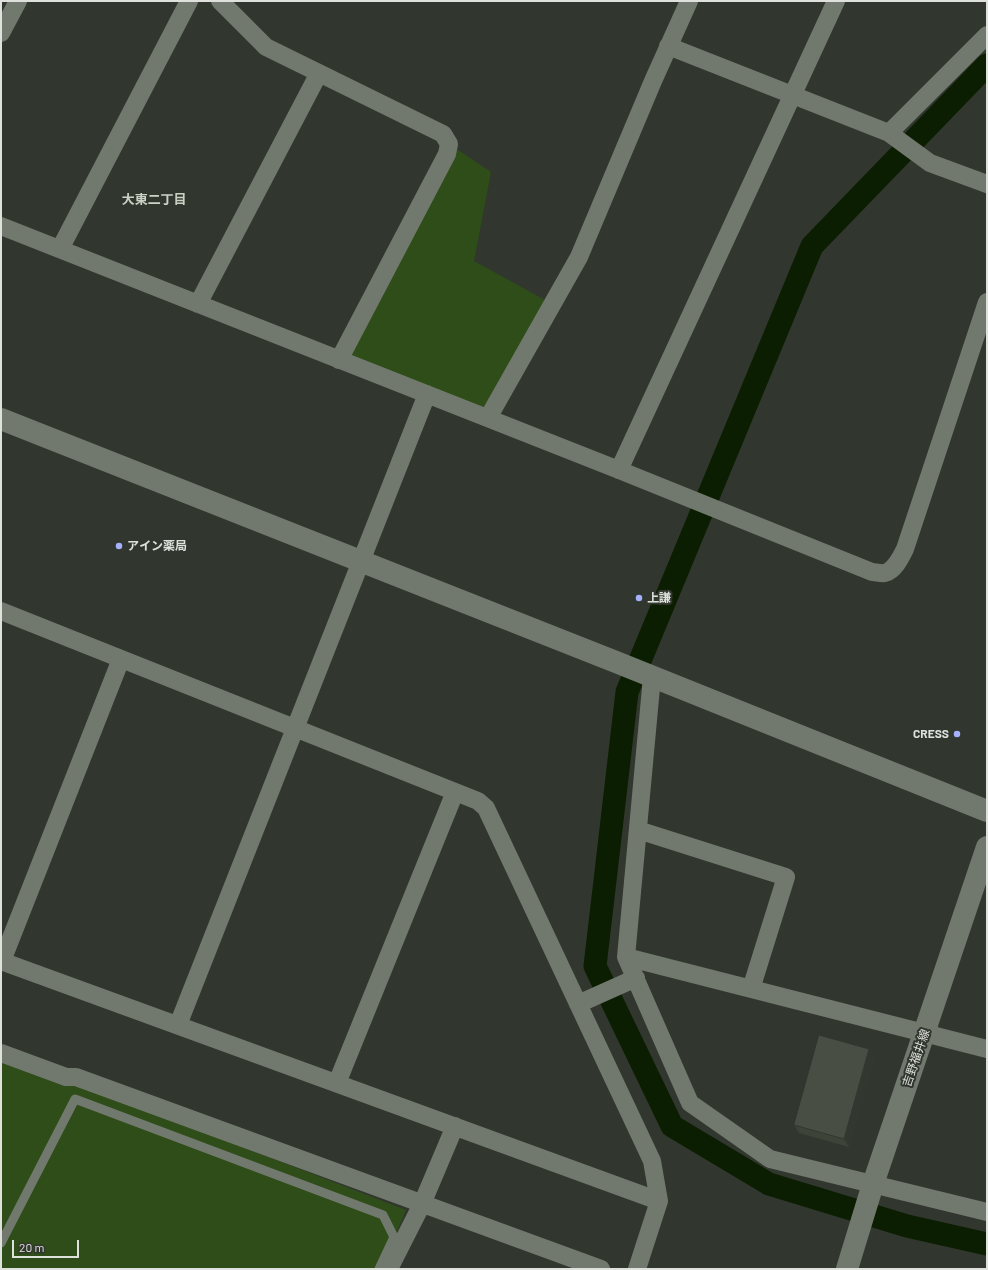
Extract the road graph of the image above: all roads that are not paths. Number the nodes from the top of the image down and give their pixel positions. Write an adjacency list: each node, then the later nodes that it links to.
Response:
1 (18, 1): 6 (street)
2 (189, 1): 14 (street)
3 (220, 1): 9 (street)
4 (689, 1): 8 (street)
5 (836, 1): 10 (street)
6 (1, 33)
7 (987, 35): 11 (street)
8 (668, 46): 10 (street); 19 (street)
9 (320, 73): 16 (street); 17 (street)
10 (793, 95): 11 (street); 21 (street)
11 (889, 133): 12 (street)
12 (987, 184)
13 (1, 226): 14 (street)
14 (60, 249): 16 (street)
15 (987, 302): 21 (street)
16 (198, 304): 17 (street)
17 (339, 360): 18 (street)
18 (427, 394): 19 (street); 22 (street)
19 (488, 418): 21 (street)
20 (1, 419): 22 (street)
21 (619, 470)
22 (360, 561): 25 (street); 26 (street)
23 (1, 611): 24 (street)
24 (121, 659): 26 (street); 32 (street)
25 (650, 676): 28 (street); 29 (street)
26 (295, 728): 27 (street); 36 (street)
27 (455, 792): 35 (street); 40 (street)
28 (987, 811)
29 (638, 830): 31 (street); 34 (street)
30 (987, 847): 37 (street, 吉野福井線)
31 (626, 957): 33 (street); 34 (street)
32 (1, 961): 36 (street)
33 (636, 978): 35 (street); 42 (street)
34 (751, 989): 37 (street)
35 (578, 1004): 43 (street)
36 (178, 1025): 40 (street)
37 (924, 1033): 38 (street); 42 (street, 吉野福井線)
38 (987, 1049)
39 (1, 1054): 44 (street)
40 (337, 1083): 41 (street)
41 (455, 1126): 43 (street); 44 (street)
42 (874, 1184): 45 (street); 51 (street, 吉野福井線)
43 (659, 1201): 50 (street)
44 (422, 1204): 48 (street); 49 (street)
45 (987, 1212)
46 (1, 1243): 47 (lane)
47 (379, 1269)
48 (389, 1269)
49 (601, 1269)
50 (637, 1269)
51 (848, 1269)

